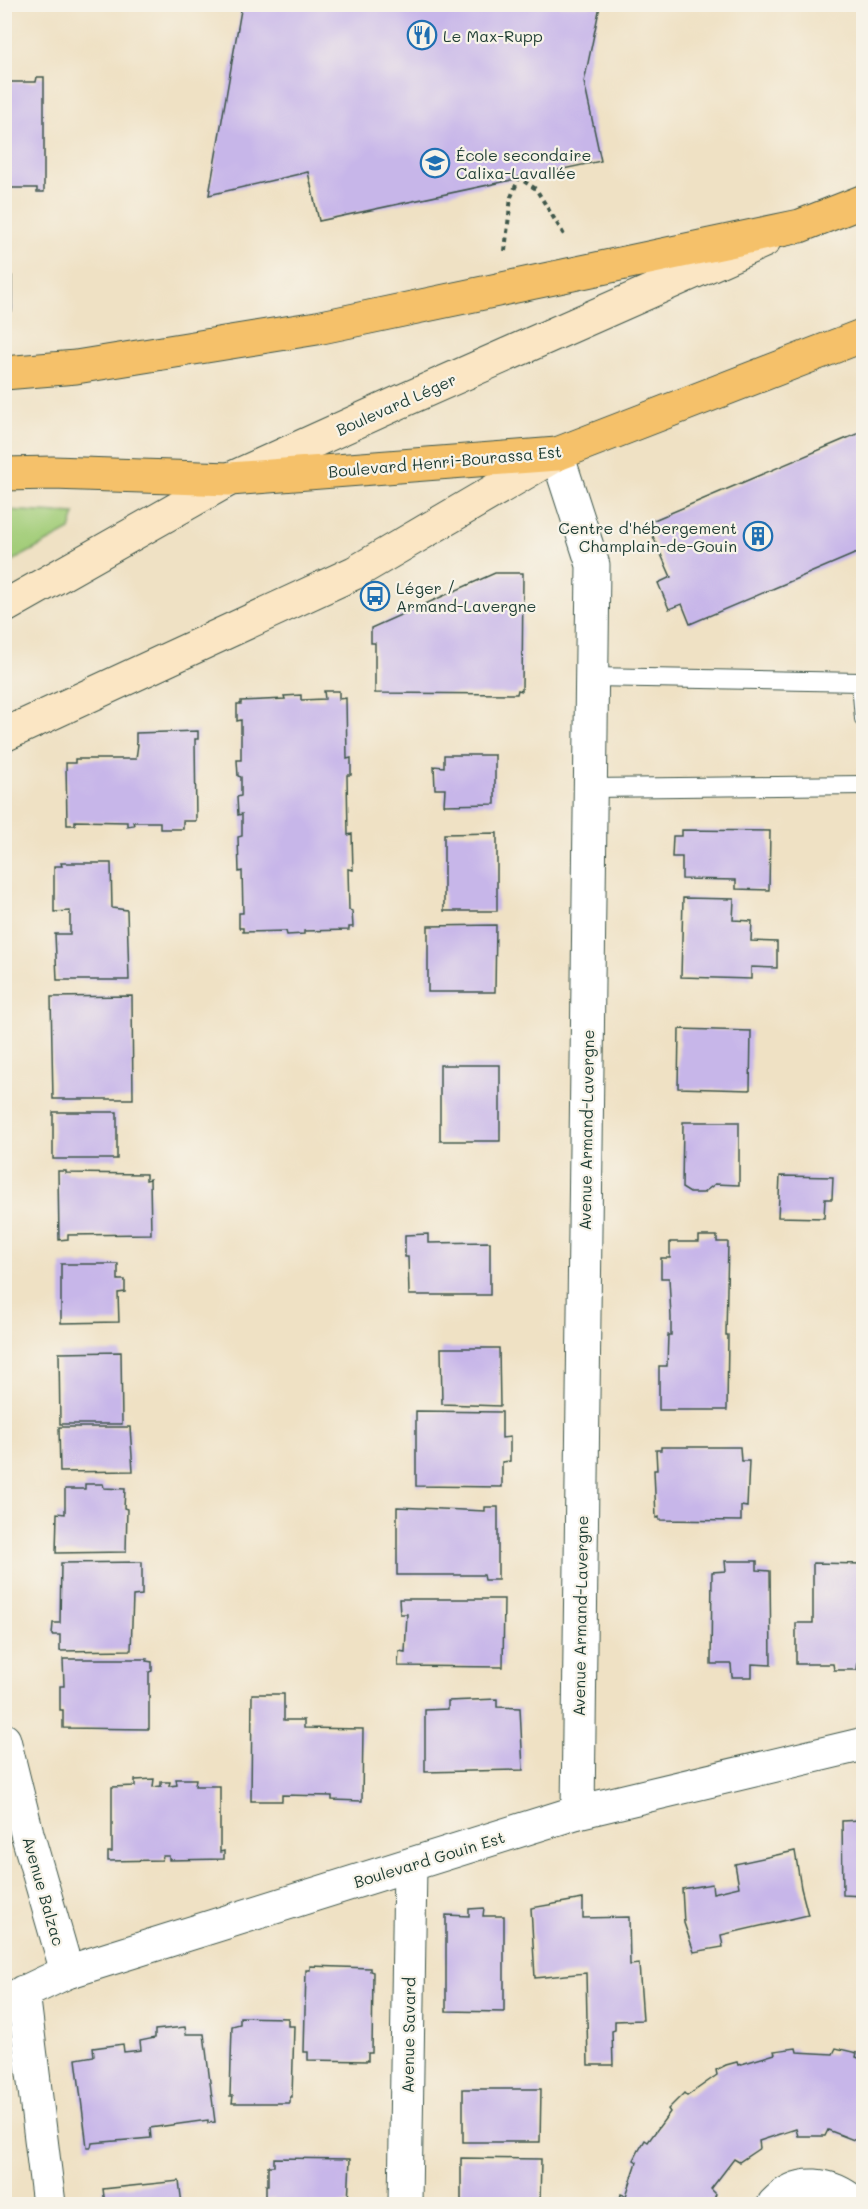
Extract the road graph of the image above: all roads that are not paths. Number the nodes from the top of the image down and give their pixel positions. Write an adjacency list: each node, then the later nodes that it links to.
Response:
1 (864, 201): 2 (main road)
2 (800, 226): 4 (main road); 7 (main road, Boulevard Léger)
3 (864, 335): 5 (main road, Boulevard Henri-Bourassa Est)
4 (4, 373)
5 (558, 454): 7 (main road, Boulevard Henri-Bourassa Est); 9 (street, Avenue Armand-Lavergne); 11 (main road)
6 (4, 474): 7 (main road, Boulevard Henri-Bourassa Est)
7 (230, 479): 8 (main road, Boulevard Léger)
8 (4, 607)
9 (591, 677): 10 (lane); 13 (street, Avenue Armand-Lavergne)
10 (864, 720)
11 (4, 735)
12 (864, 785): 13 (lane)
13 (590, 788): 16 (street, Avenue Armand-Lavergne)
14 (4, 1740): 18 (street, Avenue Balzac)
15 (864, 1744): 16 (street, Boulevard Gouin Est)
16 (578, 1812): 17 (street, Boulevard Gouin Est)
17 (410, 1865): 18 (street, Boulevard Gouin Est); 21 (street, Avenue Savard)
18 (67, 1972): 19 (street, Boulevard Gouin Est)
19 (14, 1997): 20 (street)
20 (48, 2205)
21 (405, 2205)
22 (774, 2205): 23 (street)
23 (856, 2205)

